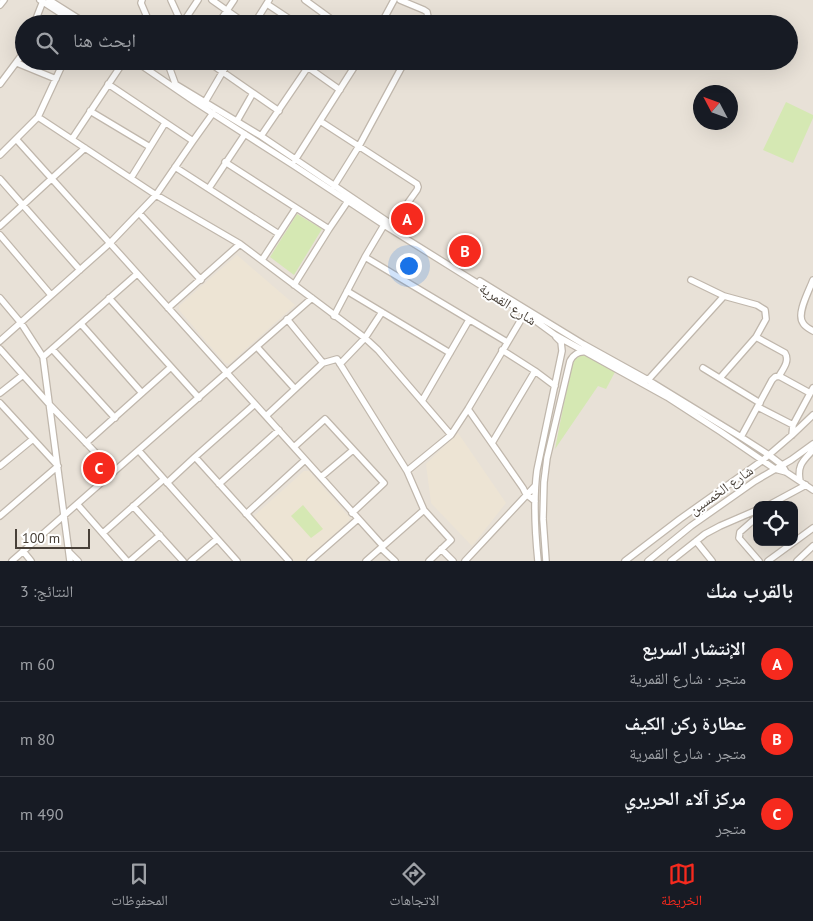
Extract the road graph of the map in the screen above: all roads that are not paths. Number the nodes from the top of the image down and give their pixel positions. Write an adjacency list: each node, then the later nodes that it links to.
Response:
1 (4, 0): 12 (street)
2 (44, 0): 14 (street); 15 (street); 16 (street)
3 (142, 0): 17 (street)
4 (171, 0): 18 (street)
5 (198, 0): 19 (street)
6 (212, 0): 13 (street)
7 (234, 0): 13 (street)
8 (305, 0): 24 (street)
9 (394, 0): 25 (street)
10 (400, 0): 26 (street)
11 (268, 2): 22 (street); 23 (street)
12 (0, 5)
13 (227, 11): 20 (street); 21 (street)
14 (38, 15)
15 (65, 15)
16 (71, 15)
17 (146, 15)
18 (178, 15)
19 (188, 15)
20 (224, 15)
21 (233, 15)
22 (260, 15)
23 (285, 15)
24 (326, 15)
25 (386, 15)
26 (428, 15)
27 (15, 65): 42 (street)
28 (34, 70): 40 (street)
29 (60, 70): 40 (street)
30 (118, 70): 43 (street)
31 (148, 70): 49 (street, شارع القمرية)
32 (154, 70): 41 (street)
33 (170, 70): 41 (street)
34 (219, 70): 39 (street)
35 (307, 70): 48 (street)
36 (311, 70): 44 (street)
37 (352, 70): 44 (street)
38 (400, 70): 59 (street)
39 (222, 72): 45 (street); 46 (street)
40 (56, 79): 50 (street)
41 (175, 83): 46 (street)
42 (0, 84)
43 (108, 84): 47 (street); 53 (street)
44 (340, 90): 52 (street)
45 (253, 93): 48 (street); 51 (street)
46 (205, 102): 51 (street)
47 (90, 111): 57 (street); 61 (street)
48 (279, 111): 55 (street)
49 (213, 113): 54 (street, شارع القمرية); 58 (street)
50 (38, 117): 56 (street); 57 (street)
51 (237, 121): 55 (street)
52 (320, 121): 59 (street); 63 (street)
53 (165, 123): 58 (street); 61 (street)
54 (245, 134): 64 (street); 72 (street, شارع القمرية)
55 (261, 136): 63 (street)
56 (16, 139): 62 (street); 68 (street)
57 (72, 139): 60 (street)
58 (192, 141): 65 (street)
59 (360, 146): 69 (street); 77 (street)
60 (85, 148): 66 (street); 68 (street)
61 (150, 148): 66 (street)
62 (0, 155)
63 (295, 160): 69 (street)
64 (225, 162): 70 (street); 74 (street)
65 (175, 167): 70 (street); 71 (street)
66 (131, 178): 71 (street)
67 (0, 179): 73 (street)
68 (52, 179): 73 (street); 82 (street)
69 (334, 186): 77 (street)
70 (208, 188): 80 (street)
71 (156, 195): 75 (street); 83 (street)
72 (348, 201): 76 (street, شارع القمرية); 79 (street)
73 (23, 205): 78 (street); 86 (street)
74 (296, 208): 79 (street); 80 (street)
75 (139, 213): 82 (street); 88 (street)
76 (384, 225): 84 (street); 100 (street, شارع القمرية)
77 (392, 225): 128 (street)
78 (0, 226)
79 (329, 228): 91 (street)
80 (279, 234): 85 (street)
81 (0, 235): 93 (street)
82 (110, 243): 86 (street); 87 (street)
83 (240, 244): 85 (street); 88 (street)
84 (365, 257): 92 (street); 103 (street)
85 (262, 260): 91 (street)
86 (80, 270): 93 (street)
87 (137, 274): 96 (street); 98 (street)
88 (200, 280): 98 (street)
89 (691, 280): 94 (street)
90 (813, 280): 106 (street)
91 (294, 285): 97 (street)
92 (348, 291): 99 (street); 101 (street)
93 (51, 295): 104 (street)
94 (724, 296): 108 (street); 128 (street)
95 (0, 298): 104 (street)
96 (109, 298): 105 (street); 121 (street)
97 (312, 298): 101 (street); 102 (street)
98 (168, 308): 124 (street)
99 (382, 312): 109 (street); 116 (street)
100 (525, 313): 107 (street, شارع القمرية); 111 (street)
101 (334, 316): 109 (street)
102 (287, 320): 112 (street); 119 (street)
103 (469, 320): 111 (street); 116 (street)
104 (21, 323): 110 (street); 118 (street)
105 (81, 324): 114 (street); 133 (street)
106 (813, 331)
107 (555, 335): 117 (street, شارع القمرية); 129 (street)
108 (756, 336): 126 (street); 127 (street)
109 (365, 338): 120 (street); 135 (street)
110 (0, 341)
111 (507, 342): 115 (street)
112 (257, 347): 124 (street); 130 (street)
113 (0, 349): 125 (street)
114 (52, 349): 118 (street); 143 (street)
115 (502, 350): 123 (street); 140 (street)
116 (450, 353): 135 (street)
117 (588, 353): 160 (street, شارع القمرية); 215 (street)
118 (43, 357): 137 (street)
119 (323, 363): 120 (street); 130 (street)
120 (340, 364): 165 (street)
121 (171, 367): 133 (street); 134 (street)
122 (703, 368): 127 (street)
123 (535, 371): 129 (street); 151 (street)
124 (227, 373): 134 (street); 138 (street)
125 (23, 374): 132 (street); 137 (street)
126 (779, 376): 131 (street); 139 (street)
127 (720, 378): 139 (street)
128 (648, 380): 148 (street)
129 (555, 386): 172 (street)
130 (296, 388): 142 (street)
131 (812, 391): 144 (street)
132 (0, 393)
133 (142, 393): 143 (street)
134 (199, 398): 156 (street)
135 (422, 401): 146 (street)
136 (0, 403): 149 (street)
137 (49, 404): 150 (street); 163 (street)
138 (255, 404): 142 (street); 158 (street)
139 (759, 405): 144 (street); 148 (street)
140 (468, 409): 146 (street); 151 (street)
141 (813, 415): 147 (street, شارع الخمسين)
142 (266, 416): 145 (street)
143 (115, 418): 150 (street)
144 (792, 425): 147 (street)
145 (279, 430): 153 (street); 171 (street)
146 (451, 435): 165 (street)
147 (792, 435): 157 (street, شارع الخمسين)
148 (741, 437): 157 (street)
149 (33, 439): 161 (street); 163 (street)
150 (86, 443): 166 (street)
151 (492, 443): 174 (street)
152 (813, 444): 162 (street, شارع الخمسين)
153 (294, 447): 154 (street); 159 (street)
154 (353, 450): 168 (street); 181 (street)
155 (813, 450): 170 (street)
156 (139, 451): 166 (street); 169 (street)
157 (769, 455): 160 (street, شارع الخمسين); 162 (street)
158 (195, 458): 169 (street); 171 (street)
159 (305, 460): 168 (street); 182 (street)
160 (763, 460): 164 (street, شارع القمرية); 216 (street, شارع الخمسين)
161 (1, 462)
162 (782, 465): 164 (street, شارع الخمسين); 167 (street, شارع القمرية)
163 (58, 466): 183 (street); 184 (street)
164 (776, 469): 167 (street, شارع القمرية); 217 (street, شارع الخمسين)
165 (408, 471): 179 (street)
166 (114, 472): 177 (street)
167 (786, 472): 170 (street, شارع القمرية)
168 (321, 477): 181 (street)
169 (166, 481): 178 (street); 190 (street)
170 (803, 483): 173 (street, شارع القمرية); 176 (street)
171 (219, 484): 182 (street)
172 (535, 486): 174 (street); 175 (street)
173 (813, 490)
174 (526, 494): 175 (street); 213 (street)
175 (535, 501): 214 (street)
176 (776, 501)
177 (77, 504): 183 (street); 188 (street)
178 (133, 506): 188 (street); 189 (street)
179 (424, 510): 195 (street); 196 (street)
180 (753, 512): 192 (street)
181 (352, 513): 185 (street)
182 (246, 514): 207 (street)
183 (64, 515): 197 (street); 198 (street)
184 (0, 516)
185 (358, 519): 195 (street); 208 (street)
186 (753, 521): 220 (street)
187 (813, 528): 191 (street)
188 (103, 533): 203 (street)
189 (160, 535): 203 (street); 204 (street)
190 (217, 539): 205 (street); 206 (street)
191 (798, 539)
192 (696, 541): 218 (street); 219 (street)
193 (789, 546): 221 (street)
194 (813, 546): 222 (street)
195 (382, 547): 209 (street); 210 (street)
196 (442, 549): 211 (street); 212 (street)
197 (23, 551): 199 (street); 200 (street)
198 (69, 552): 201 (street); 202 (street)
199 (12, 561)
200 (31, 561)
201 (70, 561)
202 (78, 561)
203 (128, 561)
204 (184, 561)
205 (191, 561)
206 (237, 561)
207 (289, 561)
208 (310, 561)
209 (366, 561)
210 (395, 561)
211 (429, 561)
212 (453, 561)
213 (465, 561)
214 (538, 561)
215 (546, 561)
216 (626, 561)
217 (648, 561)
218 (671, 561)
219 (712, 561)
220 (759, 561)
221 (768, 561)
222 (797, 561)

